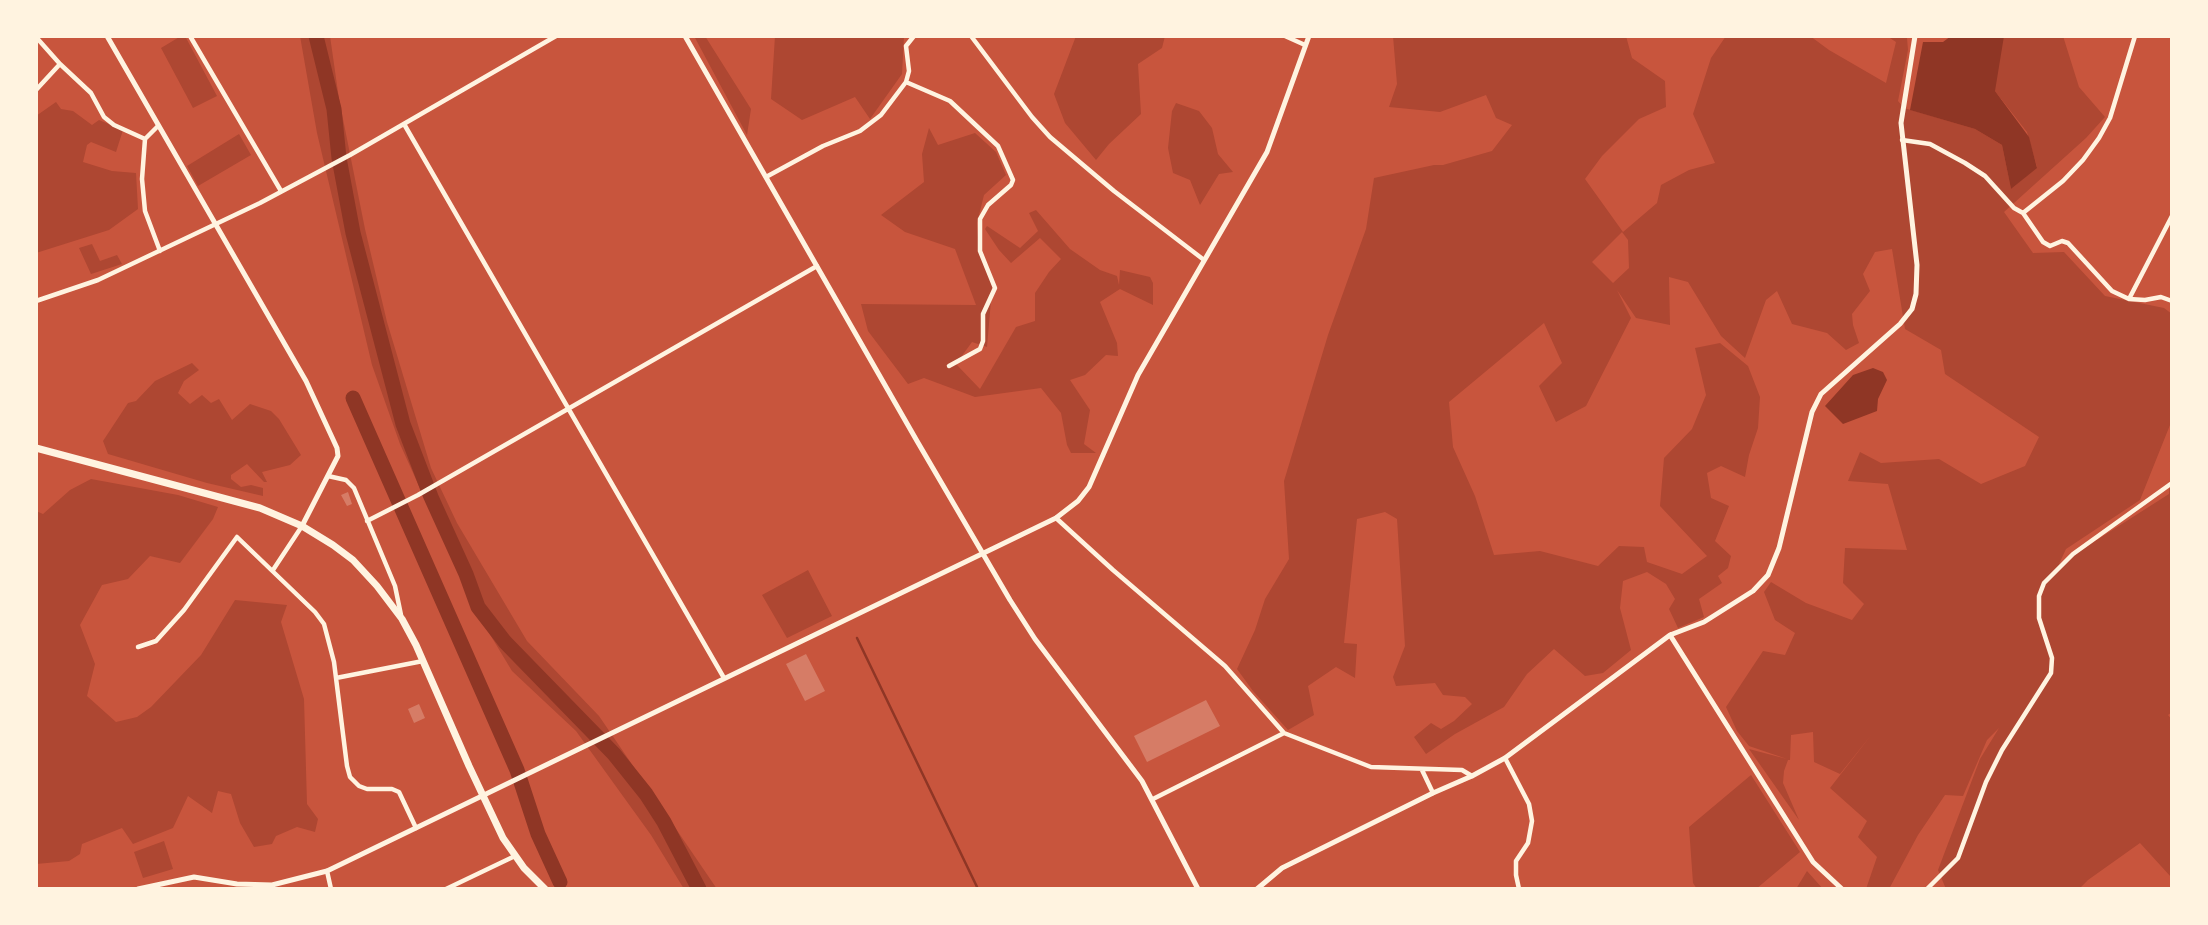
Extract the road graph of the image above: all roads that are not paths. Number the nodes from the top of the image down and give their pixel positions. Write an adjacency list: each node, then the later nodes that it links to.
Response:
1 (107, 36): 17 (street)
2 (190, 36): 21 (street)
3 (556, 36): 16 (street)
4 (685, 36): 20 (street)
5 (914, 36): 14 (street)
6 (971, 36): 26 (street)
7 (1285, 36): 12 (street)
8 (1309, 36): 12 (street)
9 (2135, 36): 22 (street)
10 (1915, 37): 19 (street)
11 (36, 38): 13 (street)
12 (1306, 45): 26 (street)
13 (60, 64): 15 (street); 18 (street)
14 (906, 82): 20 (street); 31 (street)
15 (36, 90)
16 (404, 124): 21 (street); 32 (street)
17 (158, 126): 18 (street); 24 (street)
18 (145, 139): 25 (street)
19 (1902, 140): 22 (street); 42 (street)
20 (766, 177): 27 (street)
21 (281, 191): 24 (street)
22 (2023, 213): 28 (street)
23 (2172, 216): 28 (street)
24 (214, 223): 25 (street); 34 (street)
25 (160, 251): 29 (street)
26 (1204, 260): 36 (street)
27 (817, 266): 32 (street); 39 (street)
28 (2130, 299): 30 (street)
29 (36, 301)
30 (2172, 301)
31 (949, 366)
32 (569, 408): 37 (street); 46 (street)
33 (36, 448): 38 (main road)
34 (328, 476): 37 (street); 38 (street)
35 (2172, 483): 65 (street)
36 (1056, 518): 39 (street); 47 (street)
37 (367, 521): 41 (street)
38 (302, 526): 40 (street); 41 (main road)
39 (983, 555): 46 (street); 53 (street)
40 (273, 570): 43 (street); 45 (street)
41 (402, 619): 44 (main road)
42 (1670, 635): 48 (street); 64 (street)
43 (138, 646)
44 (423, 661): 45 (street); 52 (main road)
45 (336, 678): 54 (street)
46 (724, 678): 52 (street)
47 (1284, 734): 49 (street); 53 (street)
48 (1505, 758): 50 (street); 63 (street)
49 (1422, 770): 50 (street); 51 (street)
50 (1472, 776): 51 (street)
51 (1433, 793): 62 (street)
52 (482, 796): 54 (street); 55 (main road)
53 (1153, 799): 61 (street)
54 (416, 828): 56 (street)
55 (516, 856): 59 (street); 60 (main road)
56 (327, 871): 57 (street); 58 (street)
57 (138, 889)
58 (331, 889)
59 (446, 889)
60 (545, 889)
61 (1198, 889)
62 (1257, 889)
63 (1519, 889)
64 (1842, 889)
65 (1927, 889)

